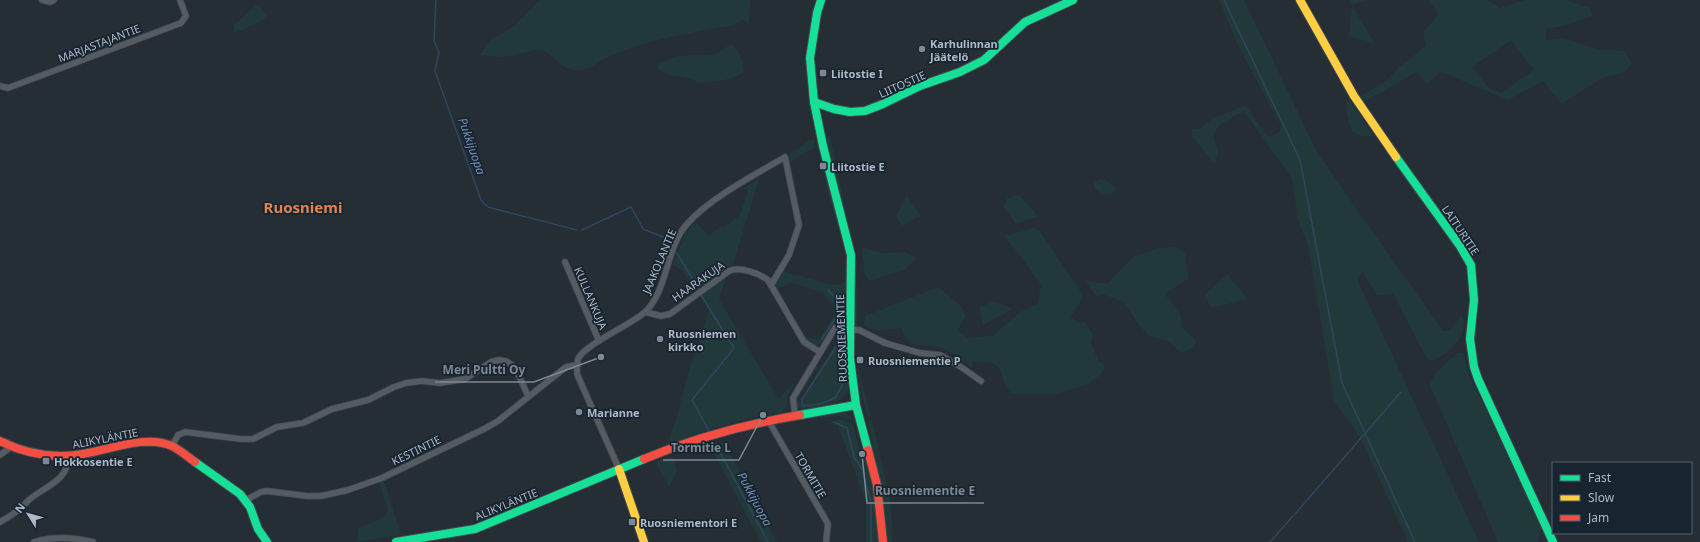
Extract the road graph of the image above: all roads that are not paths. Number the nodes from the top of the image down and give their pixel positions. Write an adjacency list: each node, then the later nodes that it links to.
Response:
1 (42, 0): 2 (street)
2 (54, 0)
3 (180, 0): 7 (street, MARJASTAJANTIE)
4 (821, 0): 8 (street, RUOSNIEMENTIE)
5 (1073, 0): 8 (street, LIITOSTIE)
6 (1300, 0): 37 (street, LAITURITIE)
7 (0, 86)
8 (814, 102): 13 (street, RUOSNIEMENTIE)
9 (565, 262): 14 (street, KULLANKUJA)
10 (771, 285): 11 (street, HAARAKUJA); 11 (street, JAAKOLANTIE); 15 (street, HAARAKUJA)
11 (645, 312): 14 (street, JAAKOLANTIE)
12 (835, 328): 15 (street)
13 (850, 330): 17 (street); 19 (street, RUOSNIEMENTIE)
14 (599, 341): 16 (street, JAAKOLANTIE)
15 (820, 352): 20 (street)
16 (577, 365): 18 (street, KESTINTIE); 27 (street)
17 (981, 381)
18 (528, 396): 23 (street); 28 (street, KESTINTIE)
19 (856, 405): 20 (street); 36 (street, RUOSNIEMENTIE)
20 (795, 415): 21 (street)
21 (768, 420): 27 (street); 35 (street, TORMITIE)
22 (0, 440): 24 (street, ALIKYLÄNTIE)
23 (172, 446): 26 (street, ALIKYLÄNTIE); 28 (street, ALIKYLÄNTIE)
24 (10, 447): 25 (street); 26 (street, ALIKYLÄNTIE)
25 (0, 455)
26 (68, 456): 29 (street)
27 (619, 469): 33 (street, ALIKYLÄNTIE); 34 (street)
28 (246, 500): 32 (street, ALIKYLÄNTIE)
29 (0, 522)
30 (34, 542): 31 (street)
31 (93, 542)
32 (267, 542)
33 (396, 542)
34 (644, 542)
35 (826, 542)
36 (883, 542)
37 (1554, 542)

